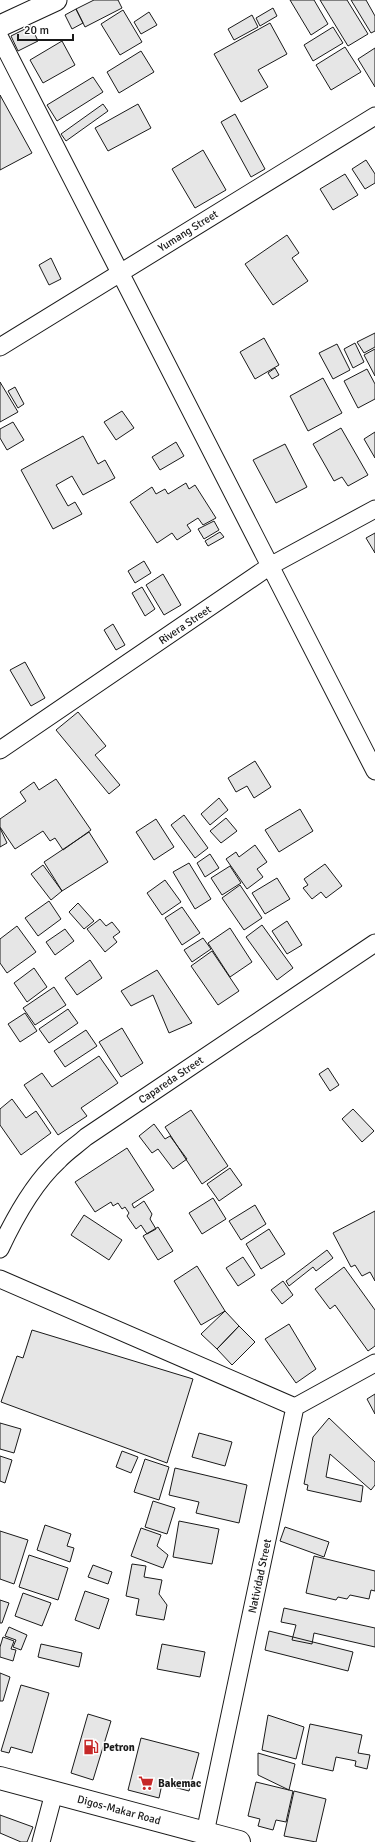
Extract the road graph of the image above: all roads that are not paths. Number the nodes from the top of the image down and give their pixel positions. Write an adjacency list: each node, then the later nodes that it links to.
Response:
1 (56, 0): 2 (street)
2 (0, 26)
3 (0, 38): 5 (street)
4 (375, 116): 5 (street, Yumang Street)
5 (120, 273): 6 (street, Yumang Street); 8 (street)
6 (0, 346)
7 (375, 509): 8 (street, Rivera Street)
8 (270, 566): 9 (street, Rivera Street); 10 (street)
9 (0, 750)
10 (375, 771)
11 (375, 943): 12 (street, Capareda Street)
12 (0, 1249)
13 (0, 1279): 15 (street)
14 (375, 1364): 15 (street)
15 (295, 1407): 18 (street, Natividad Street)
16 (0, 1778): 17 (main road, Digos-Makar Road)
17 (54, 1793): 18 (main road, Digos-Makar Road); 19 (street)
18 (205, 1833): 20 (main road, Digos-Makar Road)
19 (41, 1842)
20 (239, 1842)

